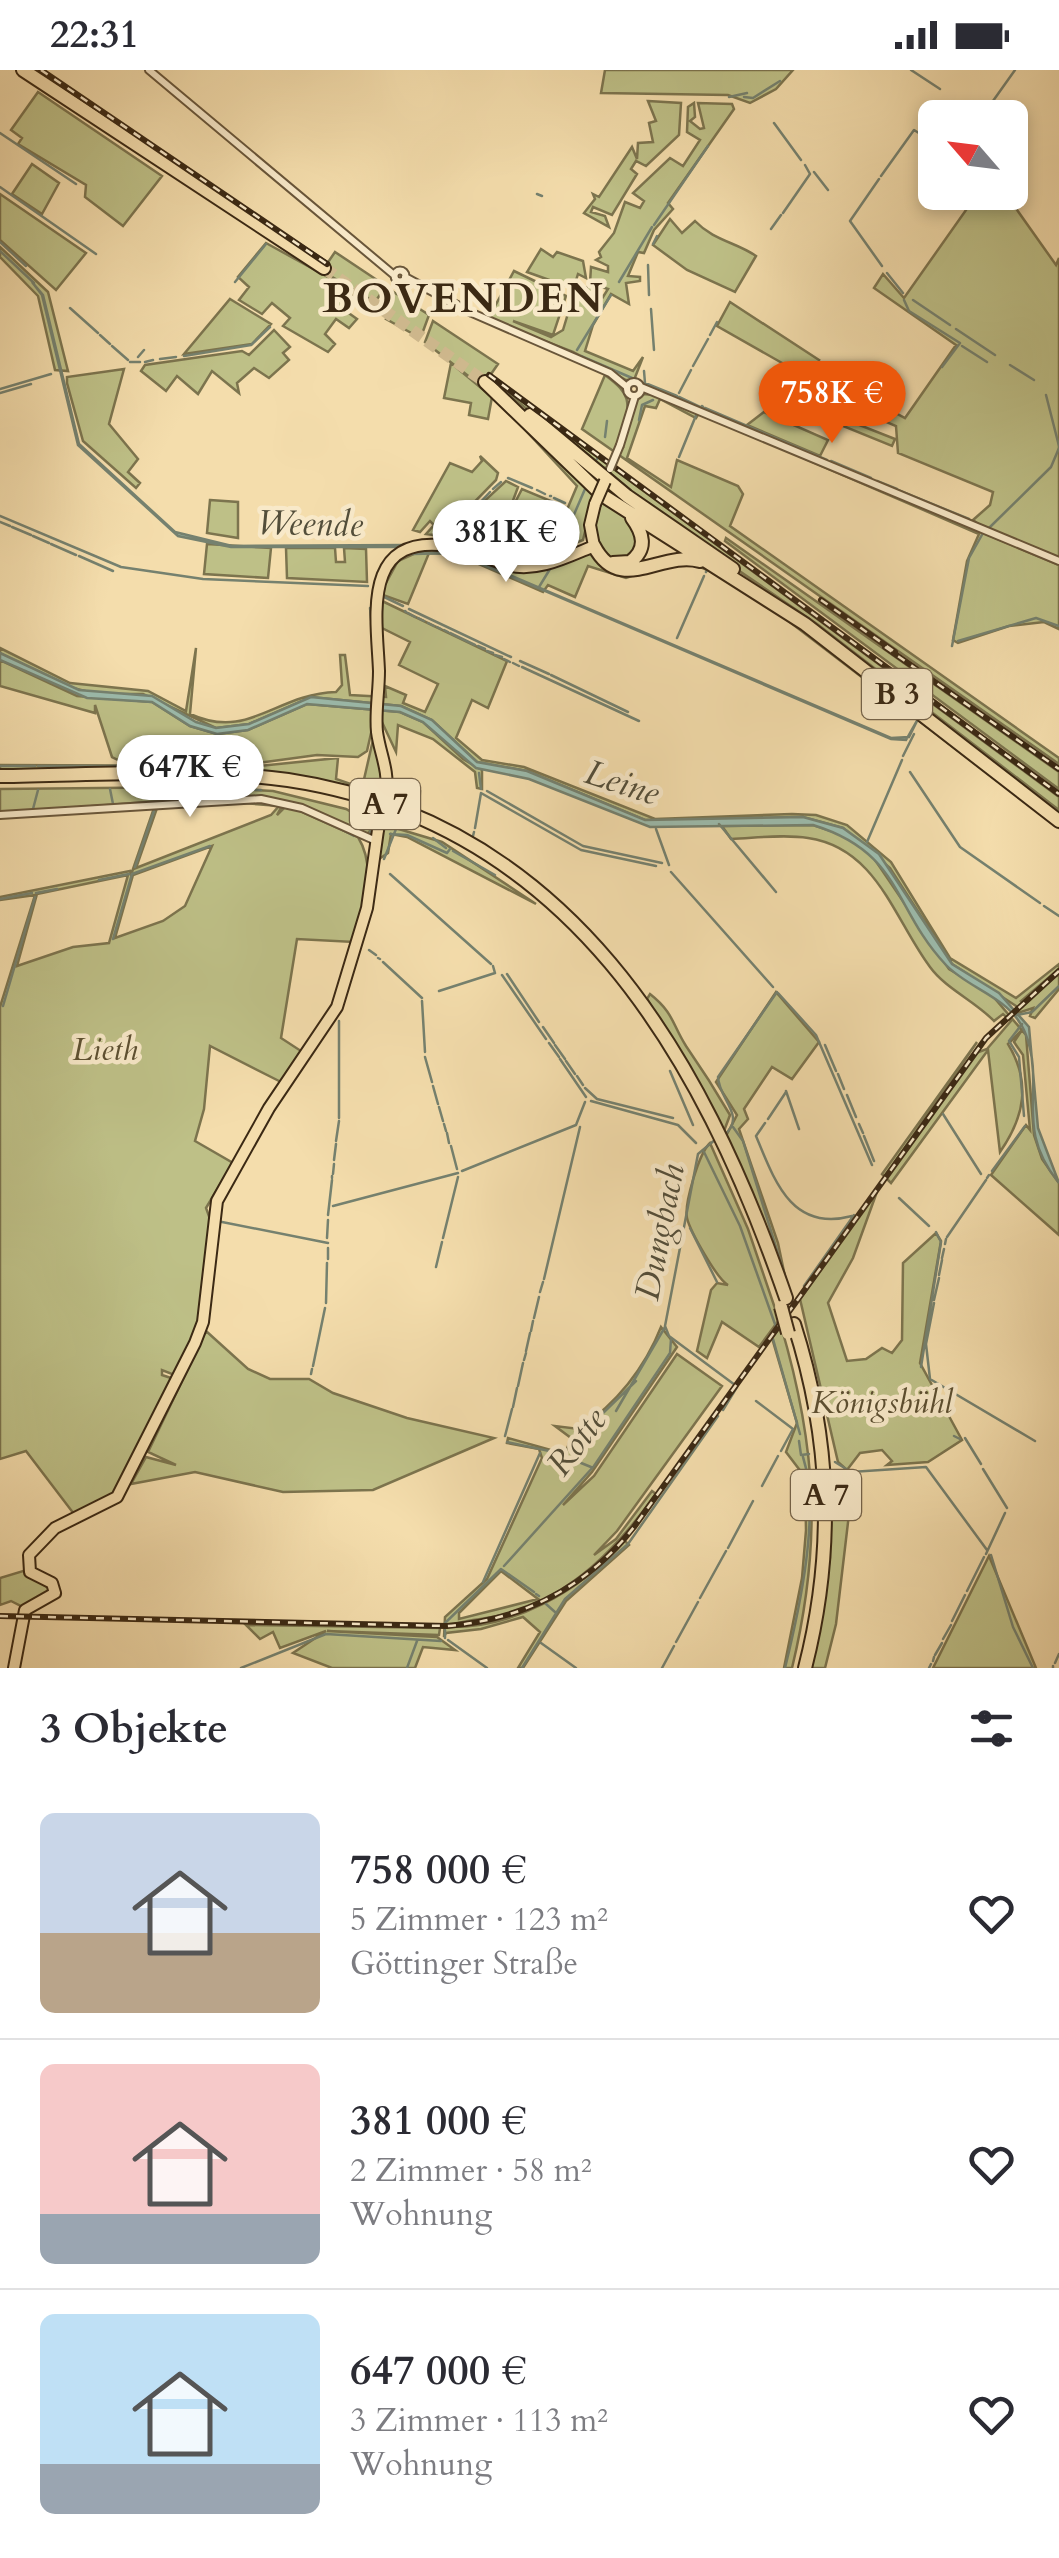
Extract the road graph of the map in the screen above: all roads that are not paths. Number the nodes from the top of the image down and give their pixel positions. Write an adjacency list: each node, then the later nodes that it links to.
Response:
1 (24, 70): 3 (highway)
2 (148, 70): 4 (street)
3 (324, 268)
4 (635, 389): 5 (street, bridge); 9 (street)
5 (600, 479): 5 (highway, B 3); 6 (highway, B 3); 8 (main road, bridge); 12 (highway)
6 (627, 512): 7 (highway, B 3); 10 (highway)
7 (652, 528): 11 (highway, B 3); 12 (highway, B 3)
8 (589, 547): 10 (highway); 17 (main road, bridge)
9 (1059, 561)
10 (606, 562): 11 (highway)
11 (712, 565): 16 (highway, B 3)
12 (760, 587): 16 (highway, B 3)
13 (0, 776): 18 (highway, A 7)
14 (0, 784): 18 (highway, A 7)
15 (0, 814): 17 (street)
16 (1059, 817)
17 (377, 836): 20 (main road)
18 (712, 1127): 19 (highway, A 7)
19 (791, 1328): 21 (highway, A 7); 22 (highway, A 7)
20 (14, 1668)
21 (797, 1668)
22 (805, 1668)

